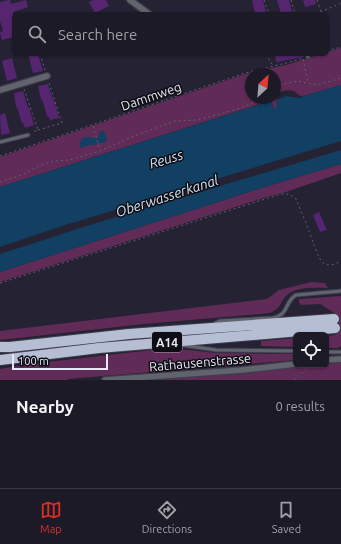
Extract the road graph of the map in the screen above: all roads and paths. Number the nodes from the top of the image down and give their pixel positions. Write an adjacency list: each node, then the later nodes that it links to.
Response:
1 (130, 0): 6 (street)
2 (264, 0): 7 (path)
3 (291, 0): 8 (path)
4 (317, 0): 9 (path)
5 (341, 3): 9 (path)
6 (146, 12)
7 (268, 12)
8 (294, 12)
9 (321, 12)
10 (341, 47): 11 (path)
11 (329, 50)
12 (41, 56): 17 (path)
13 (267, 56): 16 (path)
14 (306, 56): 15 (path, Dammweg)
15 (303, 58): 16 (path, Dammweg); 20 (path)
16 (273, 66): 24 (path, Dammweg)
17 (47, 76): 19 (street); 25 (path)
18 (341, 78): 20 (path)
19 (22, 83): 22 (street); 25 (path)
20 (308, 84): 21 (path)
21 (281, 85)
22 (0, 90)
23 (250, 104): 28 (path)
24 (93, 125): 28 (path); 29 (path, Dammweg)
25 (38, 130): 26 (path)
26 (28, 135): 27 (lane)
27 (0, 142)
28 (100, 151): 30 (path)
29 (0, 156)
30 (0, 182)
31 (341, 261): 32 (path)
32 (0, 283)
33 (341, 291): 34 (lane)
34 (203, 328): 35 (highway, A14); 36 (highway, A14)
35 (167, 342): 37 (lane); 41 (highway, A14)
36 (3, 348)
37 (293, 351)
38 (329, 352): 39 (lane)
39 (341, 352)
40 (341, 359): 42 (street)
41 (0, 360)
42 (329, 360)
43 (293, 364): 45 (street, Rathausenstrasse)
44 (308, 368): 46 (path)
45 (105, 380)
46 (294, 380)

